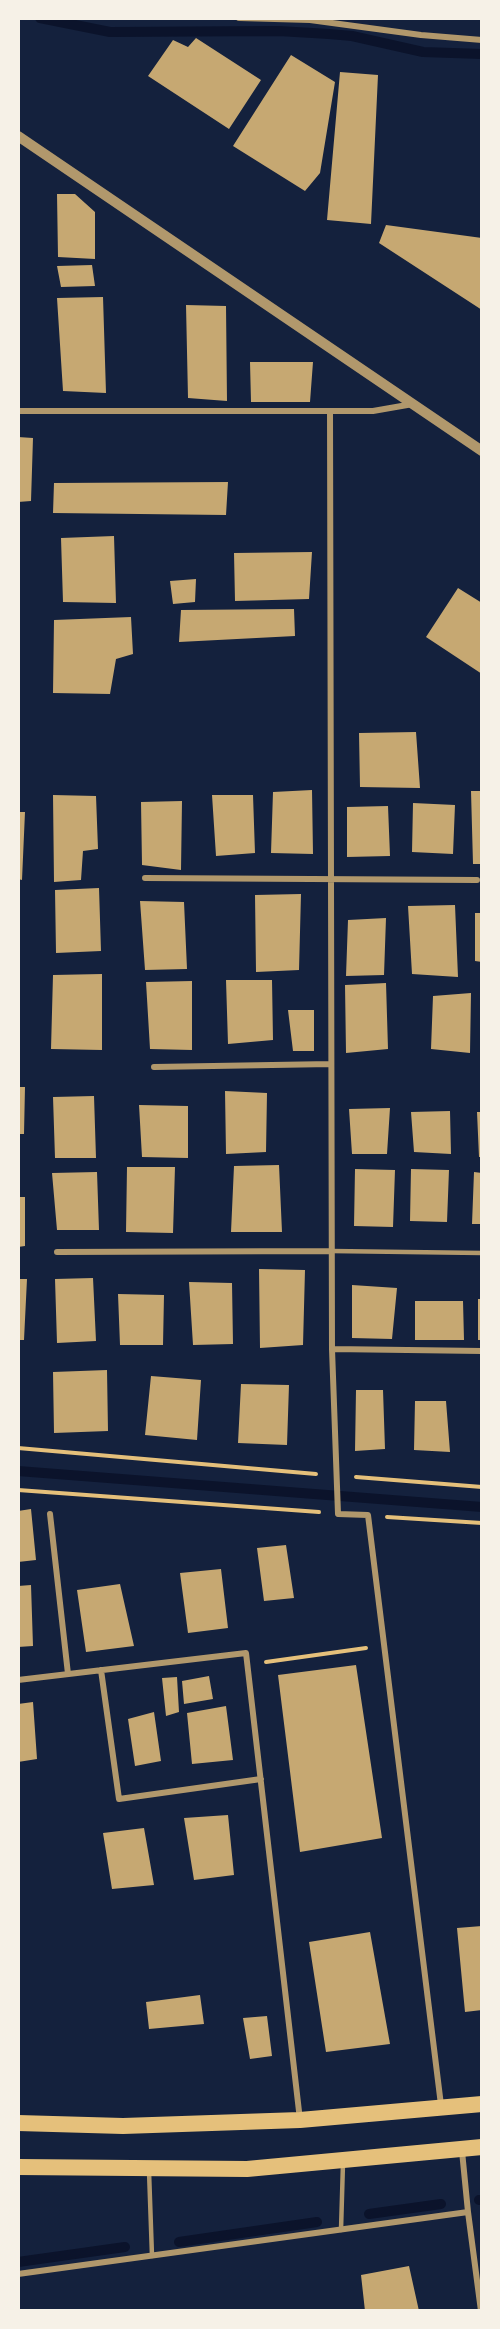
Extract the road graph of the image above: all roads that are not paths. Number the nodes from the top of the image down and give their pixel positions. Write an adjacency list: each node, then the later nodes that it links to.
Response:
1 (239, 18): 2 (street)
2 (310, 19): 3 (street)
3 (482, 39)
4 (18, 136): 5 (street)
5 (413, 404): 7 (street); 8 (street)
6 (18, 411): 7 (street)
7 (330, 411): 10 (street)
8 (482, 451)
9 (145, 878): 10 (street)
10 (331, 879): 11 (street); 12 (street)
11 (477, 880)
12 (331, 1064): 13 (street); 14 (street)
13 (154, 1067)
14 (331, 1251): 15 (street); 16 (lane); 17 (street)
15 (57, 1252)
16 (482, 1253)
17 (332, 1349): 18 (street); 25 (street)
18 (482, 1351)
19 (50, 1514): 21 (street)
20 (101, 1670): 21 (street); 23 (street); 23 (street)
21 (68, 1674): 22 (street)
22 (18, 1680)
23 (261, 1779): 26 (street)
24 (482, 2104): 25 (highway)
25 (442, 2108): 26 (highway)
26 (300, 2120): 27 (highway)
27 (18, 2124)
28 (482, 2148): 29 (highway)
29 (462, 2150): 30 (highway); 33 (street)
30 (343, 2161): 32 (highway); 34 (lane)
31 (18, 2167): 32 (highway)
32 (149, 2168): 35 (lane)
33 (468, 2212): 34 (street); 37 (street)
34 (341, 2230): 35 (street)
35 (152, 2256): 36 (street)
36 (18, 2274)
37 (481, 2311)

